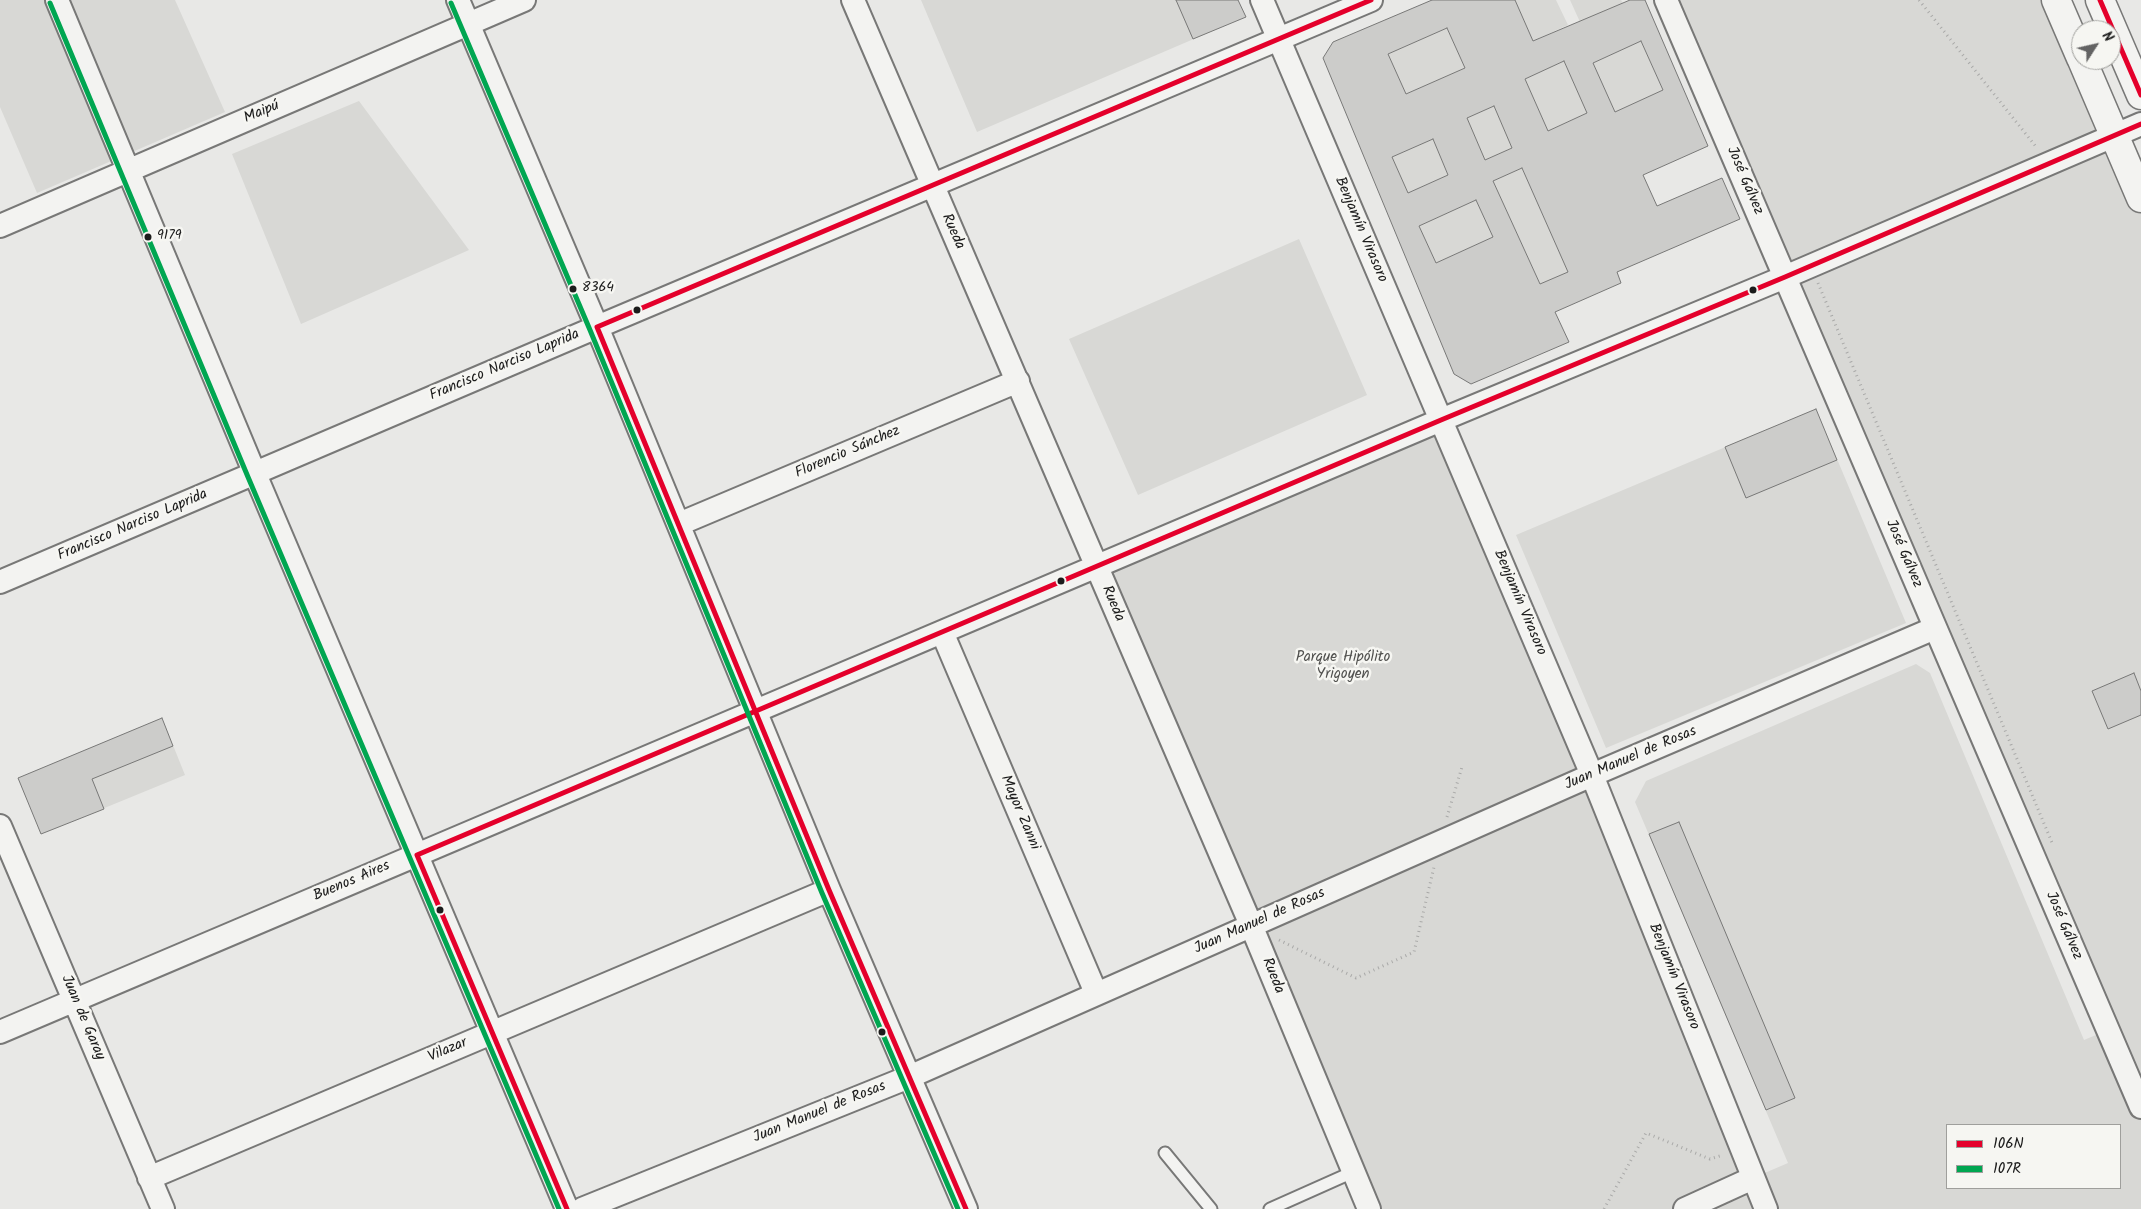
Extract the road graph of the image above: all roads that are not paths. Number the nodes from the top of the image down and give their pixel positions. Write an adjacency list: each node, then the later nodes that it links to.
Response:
1 (57, 0): 17 (street)
2 (458, 0): 10 (street)
3 (524, 0): 10 (street, Maipú)
4 (853, 0): 18 (street, Rueda)
5 (1262, 0): 12 (street, Benjamín Virasoro)
6 (1371, 0): 12 (street, Francisco Narciso Laprida)
7 (1666, 0): 21 (street, José Gálvez)
8 (2056, 0): 11 (main road)
9 (2100, 0): 14 (main road)
10 (468, 24): 17 (street, Maipú); 22 (street)
11 (2071, 35)
12 (1278, 39): 18 (street, Francisco Narciso Laprida); 24 (street, Benjamín Virasoro)
13 (2086, 70): 16 (main road)
14 (2141, 95)
15 (2141, 124): 16 (street, Buenos Aires)
16 (2114, 135): 19 (main road); 21 (street, Buenos Aires)
17 (129, 171): 20 (street, Maipú); 25 (street)
18 (932, 186): 22 (street, Francisco Narciso Laprida); 23 (street, Rueda)
19 (2141, 198)
20 (0, 226)
21 (1785, 278): 24 (street, Buenos Aires); 29 (street, José Gálvez)
22 (597, 327): 25 (street, Francisco Narciso Laprida); 26 (street)
23 (1018, 381): 26 (street, Florencio Sánchez); 27 (street, Rueda)
24 (1441, 420): 27 (street, Buenos Aires); 32 (street, Benjamín Virasoro)
25 (255, 474): 28 (street, Francisco Narciso Laprida); 34 (street)
26 (678, 524): 31 (street)
27 (1097, 567): 30 (street, Buenos Aires); 36 (street, Rueda)
28 (0, 582)
29 (1935, 628): 32 (street, Juan Manuel de Rosas); 42 (street, José Gálvez)
30 (942, 632): 31 (street, Buenos Aires); 37 (street, Mayor Zanni)
31 (755, 712): 34 (street, Buenos Aires); 35 (street)
32 (1592, 775): 36 (street, Juan Manuel de Rosas); 46 (street, Benjamín Virasoro)
33 (0, 826): 38 (street, Juan de Garay)
34 (417, 855): 38 (street, Buenos Aires); 40 (street)
35 (829, 890): 40 (street, Vilazar); 41 (street)
36 (1251, 926): 37 (street, Juan Manuel de Rosas); 44 (street, Rueda)
37 (1096, 993): 41 (street, Juan Manuel de Rosas)
38 (74, 1000): 39 (street, Buenos Aires); 45 (street, Juan de Garay)
39 (0, 1032)
40 (493, 1032): 45 (street, Vilazar); 48 (street)
41 (909, 1077): 49 (street, Juan Manuel de Rosas); 50 (street)
42 (2141, 1107)
43 (1165, 1153): 51 (lane)
44 (1353, 1172): 52 (lane); 53 (street, Rueda)
45 (149, 1178): 47 (street, Juan de Garay)
46 (1753, 1178): 54 (street); 55 (street, Benjamín Virasoro)
47 (163, 1209)
48 (567, 1209)
49 (582, 1209)
50 (966, 1209)
51 (1211, 1209)
52 (1270, 1209)
53 (1369, 1209)
54 (1685, 1209)
55 (1766, 1209)

